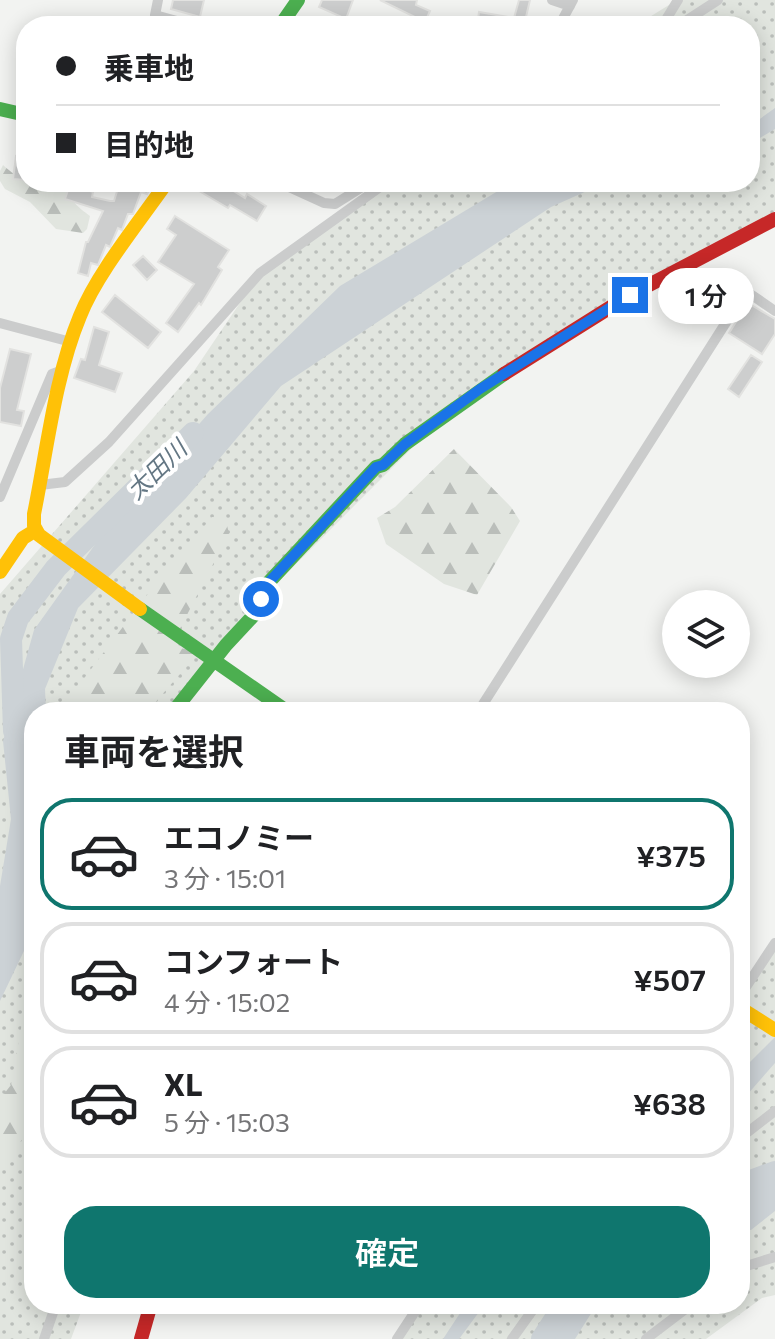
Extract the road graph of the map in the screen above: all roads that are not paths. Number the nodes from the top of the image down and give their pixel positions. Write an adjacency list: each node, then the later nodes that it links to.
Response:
1 (552, 0): 3 (street)
2 (718, 0): 4 (street)
3 (571, 3)
4 (693, 16)
5 (160, 192): 12 (street)
6 (300, 192): 7 (street)
7 (354, 192)
8 (373, 192): 14 (street)
9 (775, 219): 18 (street)
10 (775, 311): 21 (street)
11 (0, 323): 12 (street)
12 (71, 342): 13 (street)
13 (63, 370): 14 (street); 15 (street)
14 (40, 485): 16 (street)
15 (0, 497)
16 (38, 532): 17 (street); 18 (street)
17 (0, 572)
18 (214, 661): 19 (street); 20 (street)
19 (181, 702)
20 (273, 702)
21 (484, 702)
22 (775, 943): 23 (street)
23 (750, 981)
24 (750, 1014): 25 (street)
25 (775, 1030)
26 (775, 1111): 27 (street)
27 (750, 1130)
28 (775, 1257): 29 (street)
29 (750, 1265)
30 (53, 1314): 35 (street)
31 (148, 1314): 36 (street)
32 (413, 1314): 37 (street)
33 (530, 1314): 38 (street)
34 (679, 1314): 39 (street)
35 (44, 1339)
36 (141, 1339)
37 (397, 1339)
38 (512, 1339)
39 (646, 1339)

